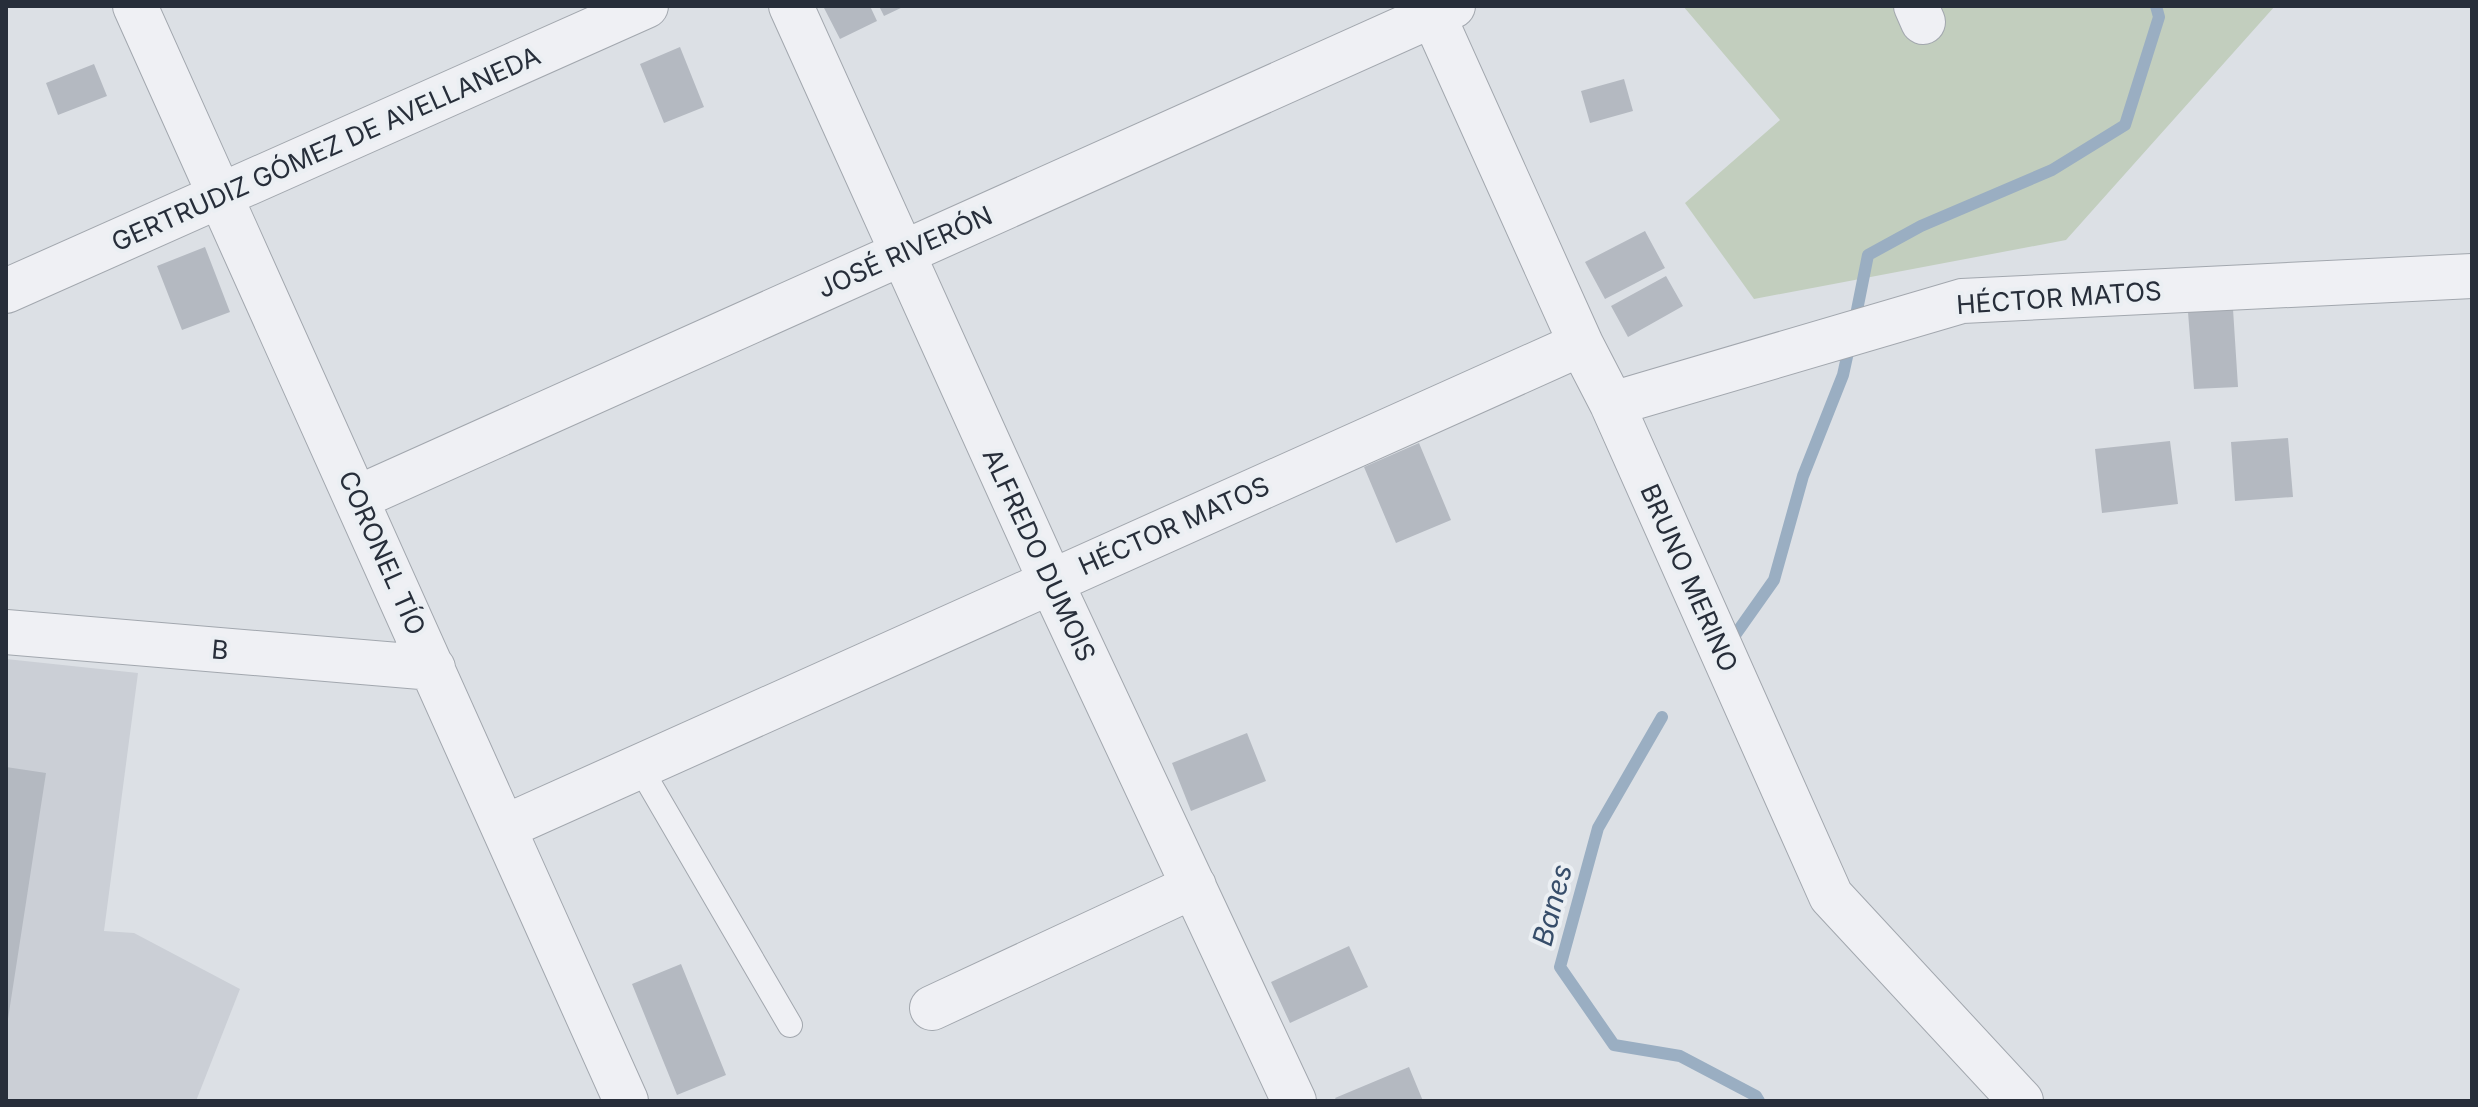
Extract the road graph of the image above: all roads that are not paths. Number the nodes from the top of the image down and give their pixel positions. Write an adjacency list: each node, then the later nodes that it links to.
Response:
1 (135, 6): 5 (street, CORONEL TÍO)
2 (646, 6): 5 (street, GERTRUDIZ GÓMEZ DE AVELLANEDA)
3 (791, 6): 6 (street, ALFREDO DUMOIS)
4 (1438, 9): 6 (street, JOSÉ RIVERÓN); 9 (street, BRUNO MERINO)
5 (221, 197): 8 (street, GERTRUDIZ GÓMEZ DE AVELLANEDA); 11 (street, CORONEL TÍO)
6 (902, 253): 11 (street, JOSÉ RIVERÓN); 12 (street, ALFREDO DUMOIS)
7 (2472, 276): 10 (street, HÉCTOR MATOS)
8 (6, 291)
9 (1581, 344): 10 (street, BRUNO MERINO); 12 (street, HÉCTOR MATOS)
10 (1612, 404): 22 (street, BRUNO MERINO)
11 (357, 498): 14 (street, CORONEL TÍO)
12 (1051, 582): 15 (street, HÉCTOR MATOS); 17 (street, ALFREDO DUMOIS)
13 (6, 632): 14 (street, B)
14 (433, 668): 16 (street, CORONEL TÍO)
15 (639, 766): 16 (street, HÉCTOR MATOS); 19 (lane)
16 (505, 827): 20 (street, CORONEL TÍO)
17 (1194, 886): 18 (street); 21 (street, ALFREDO DUMOIS)
18 (932, 1008)
19 (790, 1025)
20 (626, 1101)
21 (1294, 1101)
22 (2021, 1101)

